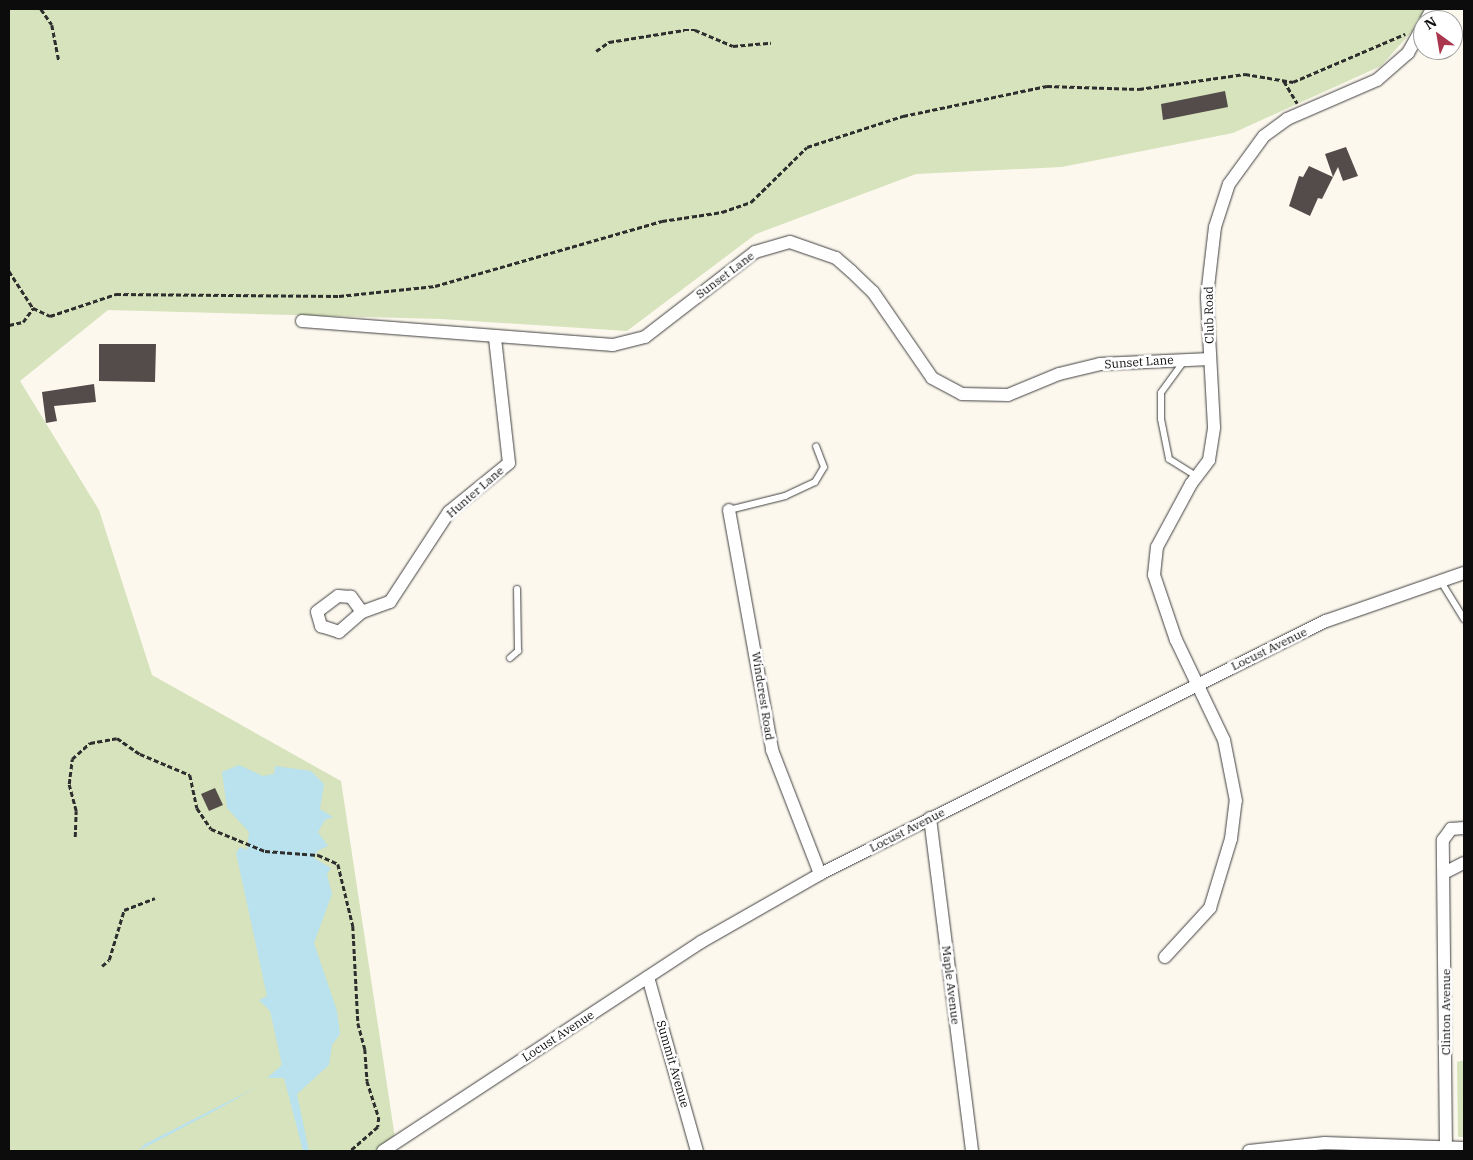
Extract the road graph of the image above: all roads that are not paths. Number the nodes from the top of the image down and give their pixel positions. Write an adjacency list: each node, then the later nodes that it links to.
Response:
1 (1413, 44): 5 (street, Club Road)
2 (302, 322): 3 (street, Sunset Lane)
3 (495, 338): 4 (street, Sunset Lane); 12 (street, Hunter Lane)
4 (1185, 359): 5 (street, Sunset Lane); 7 (lane)
5 (1210, 359): 7 (street, Club Road)
6 (816, 446): 8 (lane)
7 (1196, 476): 15 (street, Club Road)
8 (729, 510): 20 (street, Windcrest Road)
9 (1464, 573): 10 (street, Locust Avenue)
10 (1440, 579): 13 (lane); 15 (street, Locust Avenue)
11 (517, 589): 14 (lane)
12 (362, 612)
13 (1464, 619)
14 (510, 658)
15 (1197, 683): 16 (street, Locust Avenue); 21 (street, Club Road)
16 (930, 818): 20 (street, Locust Avenue); 27 (street, Maple Avenue)
17 (1464, 828): 19 (street, Clinton Avenue)
18 (1464, 863): 19 (street)
19 (1444, 873): 24 (street, Clinton Avenue)
20 (820, 874): 22 (street, Locust Avenue)
21 (1165, 957)
22 (648, 977): 25 (street, Locust Avenue); 26 (street, Summit Avenue)
23 (1464, 1148): 24 (street)
24 (1446, 1150): 28 (street)
25 (383, 1151)
26 (698, 1151)
27 (972, 1151)
28 (1249, 1151)

